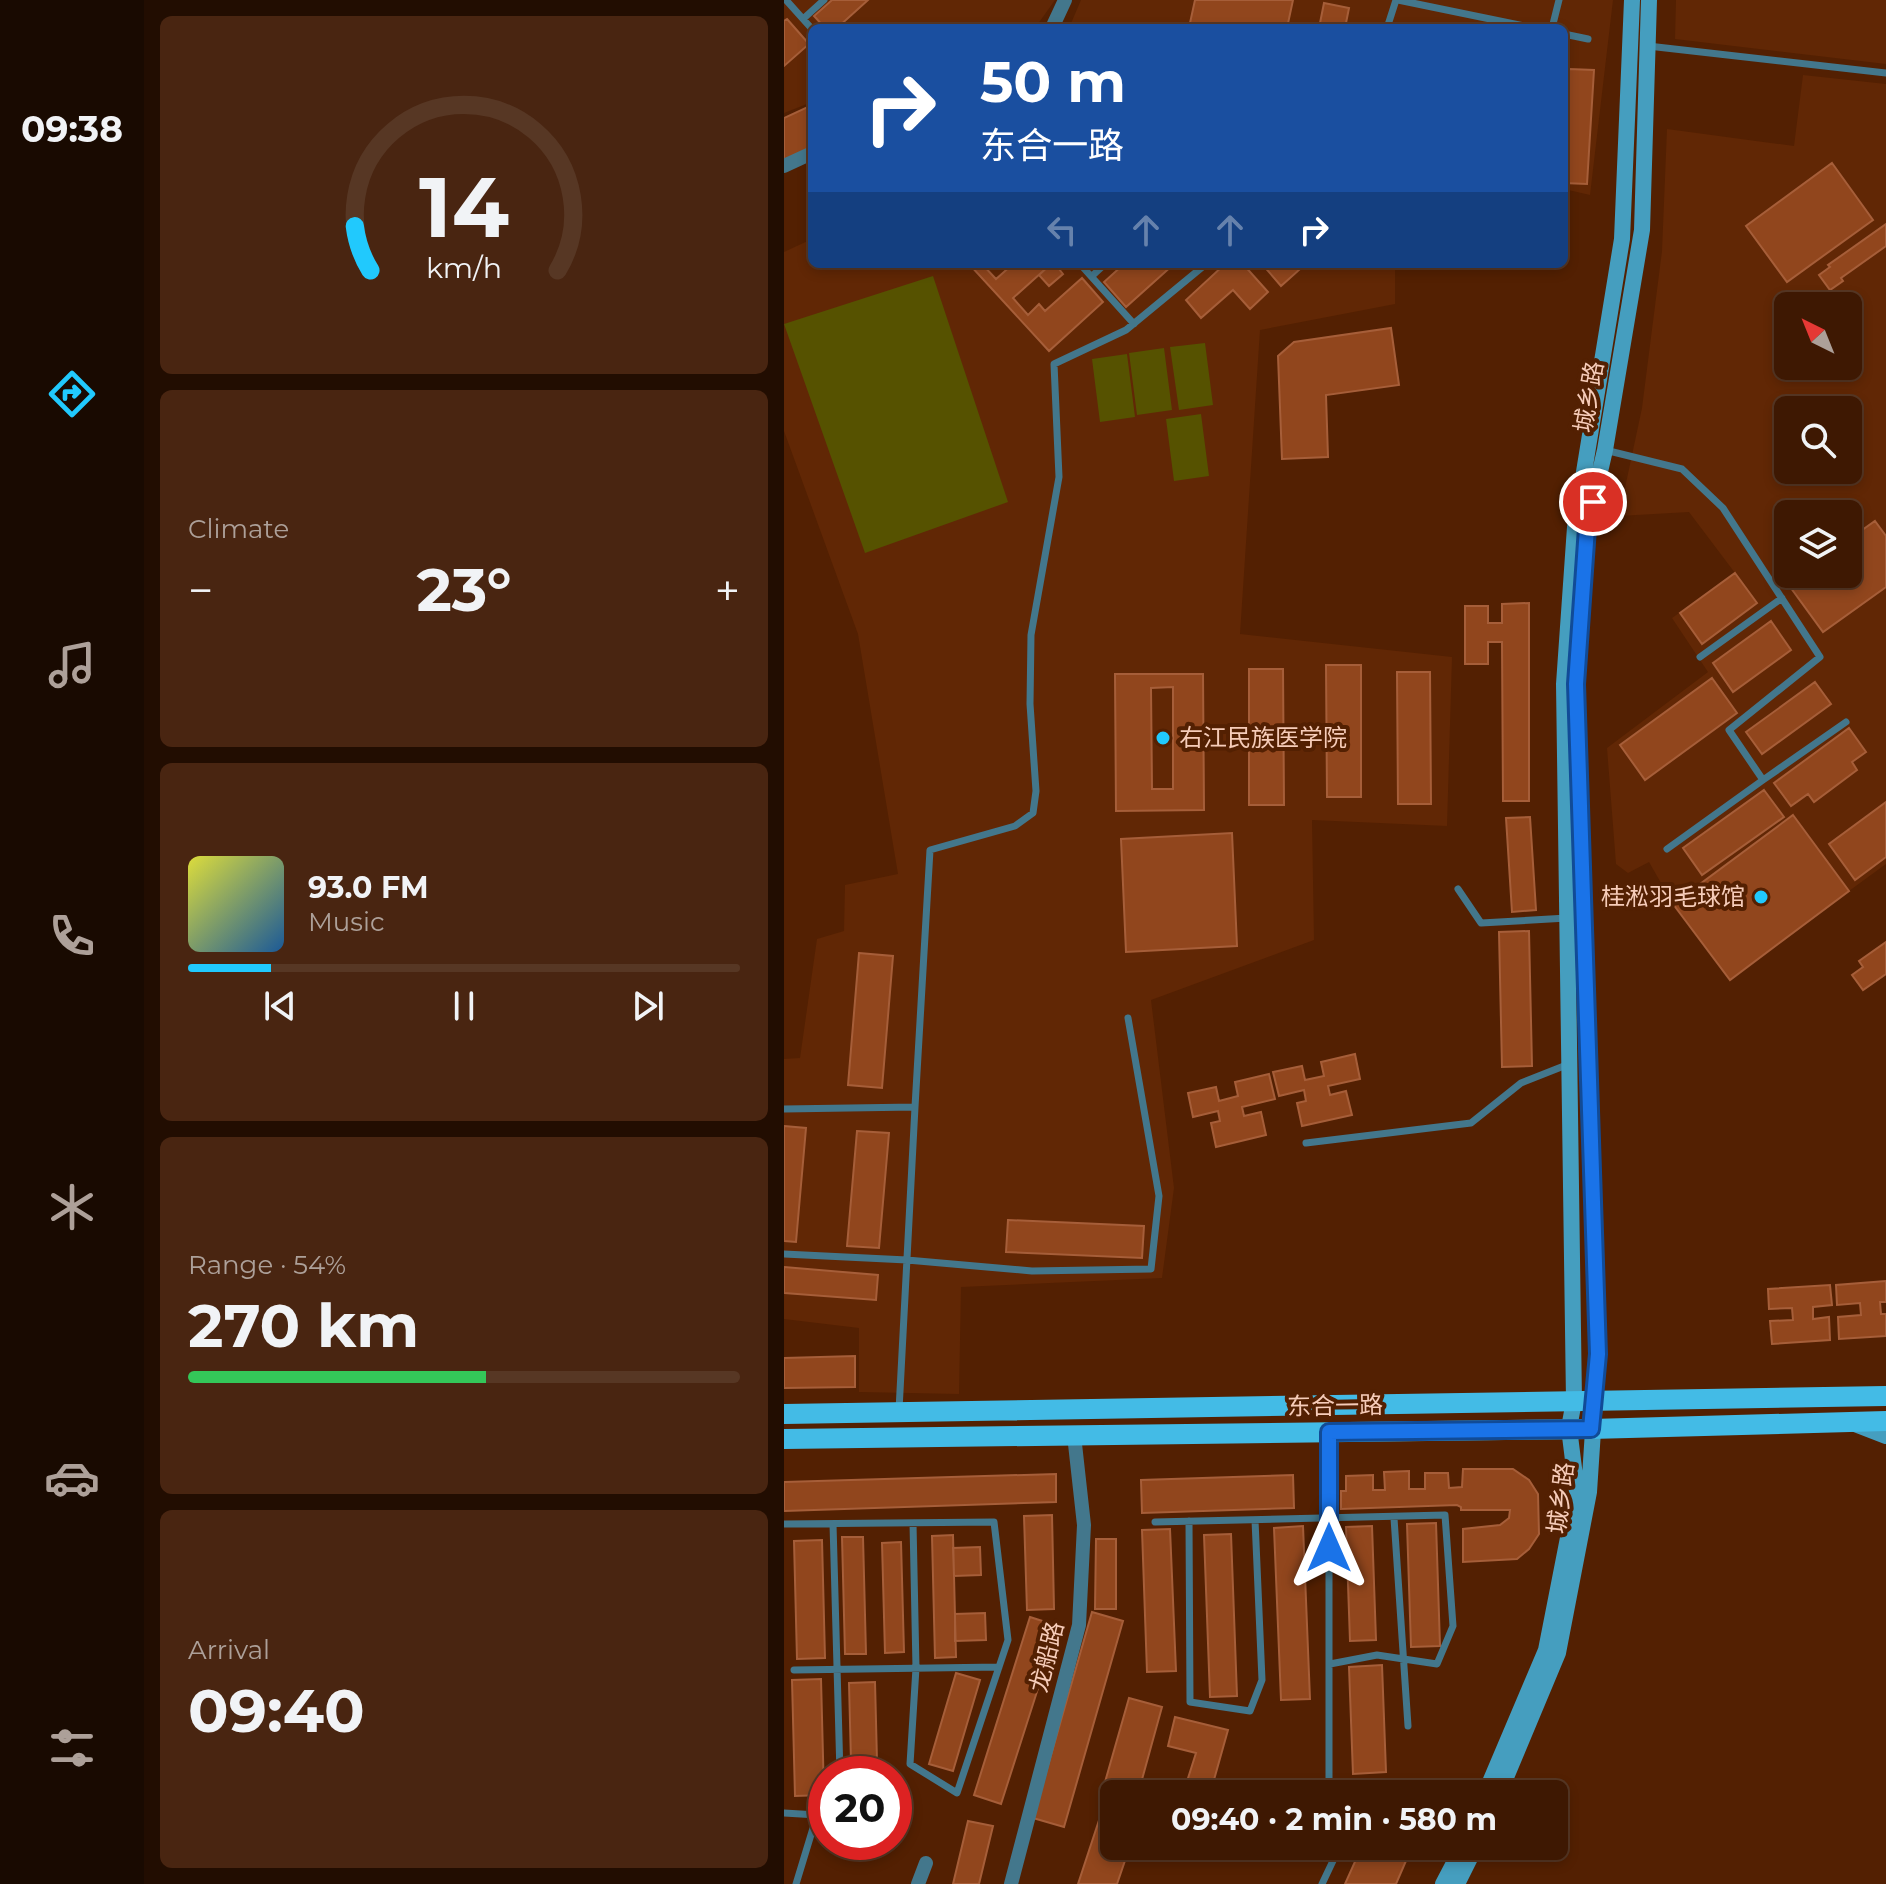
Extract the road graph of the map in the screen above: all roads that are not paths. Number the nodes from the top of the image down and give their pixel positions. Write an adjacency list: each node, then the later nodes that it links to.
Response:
1 (786, 0): 8 (lane)
2 (824, 0): 8 (lane)
3 (1065, 0): 9 (street)
4 (1397, 0): 10 (lane); 11 (lane)
5 (1559, 0): 12 (lane)
6 (1632, 0): 26 (main road, 城乡路)
7 (1649, 0): 16 (main road, 城乡路)
8 (803, 19): 13 (lane)
9 (1054, 24)
10 (1388, 24)
11 (1514, 24)
12 (1553, 24)
13 (808, 25)
14 (1568, 35): 15 (lane)
15 (1588, 39)
16 (1648, 46): 17 (lane); 25 (main road, 城乡路)
17 (1886, 73)
18 (808, 155): 19 (street)
19 (784, 166)
20 (1084, 268): 23 (lane)
21 (1101, 268): 23 (lane)
22 (1201, 268): 24 (lane)
23 (1092, 276): 24 (lane)
24 (1134, 324): 36 (lane)
25 (1605, 450): 26 (lane); 27 (lane); 43 (main road, 城乡路)
26 (1587, 453): 33 (main road, 城乡路)
27 (1782, 598): 28 (lane); 30 (lane)
28 (1700, 657)
29 (1846, 722): 30 (lane)
30 (1763, 780): 31 (lane)
31 (1667, 849)
32 (1458, 889): 33 (lane)
33 (1567, 918): 35 (main road, 城乡路)
34 (1128, 1018): 40 (lane)
35 (1569, 1064): 38 (lane); 42 (main road, 城乡路)
36 (915, 1107): 37 (lane); 40 (lane)
37 (784, 1109)
38 (1306, 1143)
39 (784, 1254): 40 (lane)
40 (907, 1260): 44 (lane)
41 (1886, 1396): 43 (main road, 东合一路)
42 (1574, 1401): 43 (main road, 东合一路); 44 (main road, 东合一路); 48 (main road, 城乡路)
43 (1596, 1401): 49 (main road, 城乡路)
44 (899, 1412): 45 (main road, 东合一路)
45 (784, 1414)
46 (1886, 1421): 47 (main road, 东合一路)
47 (1850, 1422): 49 (main road, 东合一路); 52 (main road)
48 (1569, 1428): 49 (main road, 东合一路); 50 (main road, 东合一路); 71 (main road, 城乡路)
49 (1591, 1429): 72 (main road, 城乡路)
50 (1329, 1432): 51 (main road, 东合一路); 55 (lane)
51 (1074, 1435): 53 (main road, 东合一路); 82 (street, 龙船路)
52 (1886, 1436)
53 (784, 1439)
54 (1394, 1518): 55 (lane); 62 (lane); 62 (lane)
55 (1329, 1519): 56 (lane); 63 (lane)
56 (1255, 1520): 57 (lane); 57 (lane)
57 (1189, 1521): 58 (lane)
58 (1155, 1522)
59 (913, 1523): 61 (lane); 64 (lane); 65 (lane)
60 (784, 1524): 61 (lane)
61 (833, 1524): 66 (lane)
62 (1404, 1659): 63 (lane); 68 (lane)
63 (1330, 1664): 70 (lane)
64 (999, 1667): 65 (lane); 65 (lane)
65 (916, 1668): 66 (lane)
66 (837, 1669): 67 (lane); 69 (lane)
67 (794, 1670)
68 (1408, 1726)
69 (839, 1756)
70 (1329, 1780)
71 (1491, 1780)
72 (1505, 1780)
73 (784, 1813): 74 (lane)
74 (808, 1814)
75 (808, 1845): 80 (lane)
76 (1333, 1860): 83 (lane)
77 (1456, 1860): 84 (main road)
78 (1469, 1860): 85 (main road)
79 (926, 1863): 81 (street)
80 (796, 1884)
81 (918, 1884)
82 (1011, 1884)
83 (1322, 1884)
84 (1443, 1884)
85 (1457, 1884)

